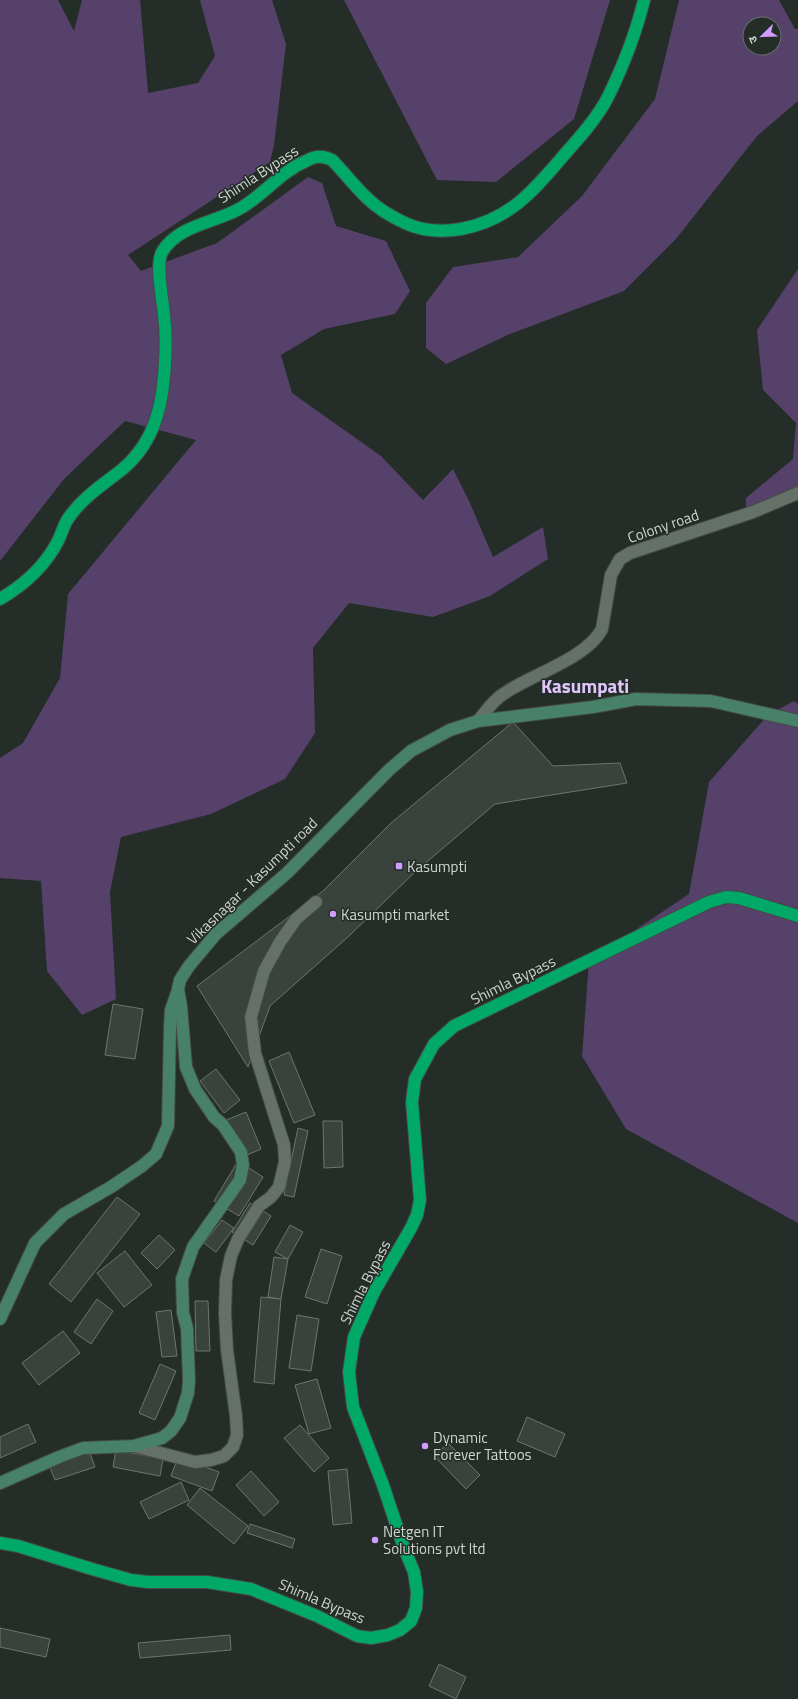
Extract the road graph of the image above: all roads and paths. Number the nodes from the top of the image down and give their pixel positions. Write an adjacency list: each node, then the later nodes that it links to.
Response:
1 (644, 0): 3 (highway, Shimla Bypass)
2 (798, 493): 4 (street, Colony road)
3 (0, 599)
4 (478, 721): 5 (street, Vikasnagar - Kasumpti road); 8 (street, Vikasnagar - Kasumpti road)
5 (798, 721)
6 (316, 902): 10 (street)
7 (798, 916): 12 (highway, Shimla Bypass)
8 (178, 989): 9 (street, Vikasnagar - Kasumpti road); 10 (street)
9 (0, 1319)
10 (134, 1446): 11 (street)
11 (0, 1483)
12 (0, 1543)

